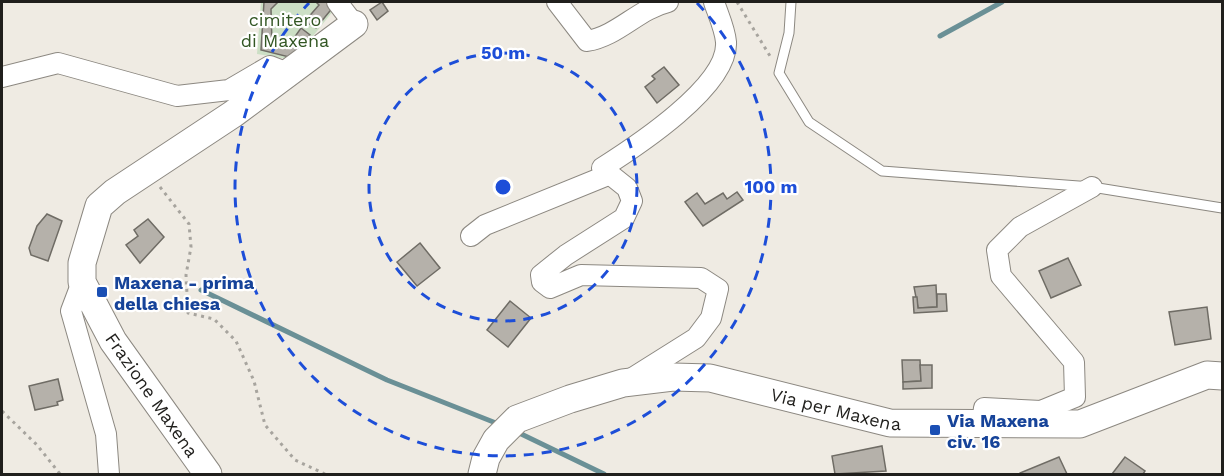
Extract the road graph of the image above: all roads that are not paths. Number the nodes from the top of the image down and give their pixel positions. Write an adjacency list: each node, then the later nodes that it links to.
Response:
1 (337, 2): 6 (street)
2 (557, 2): 3 (street)
3 (668, 2)
4 (714, 2): 9 (street)
5 (791, 2): 10 (lane)
6 (354, 24): 7 (street)
7 (288, 73): 8 (street); 13 (street)
8 (2, 77)
9 (608, 175): 12 (street); 15 (street)
10 (1092, 187): 11 (lane); 16 (street)
11 (1222, 207)
12 (471, 236)
13 (82, 282): 17 (street); 18 (street, Frazione Maxena)
14 (1222, 375): 16 (street, Via per Maxena)
15 (623, 383): 16 (street, Via per Maxena); 19 (street, Via per Maxena)
16 (982, 423)
17 (109, 474)
18 (208, 474)
19 (482, 474)

